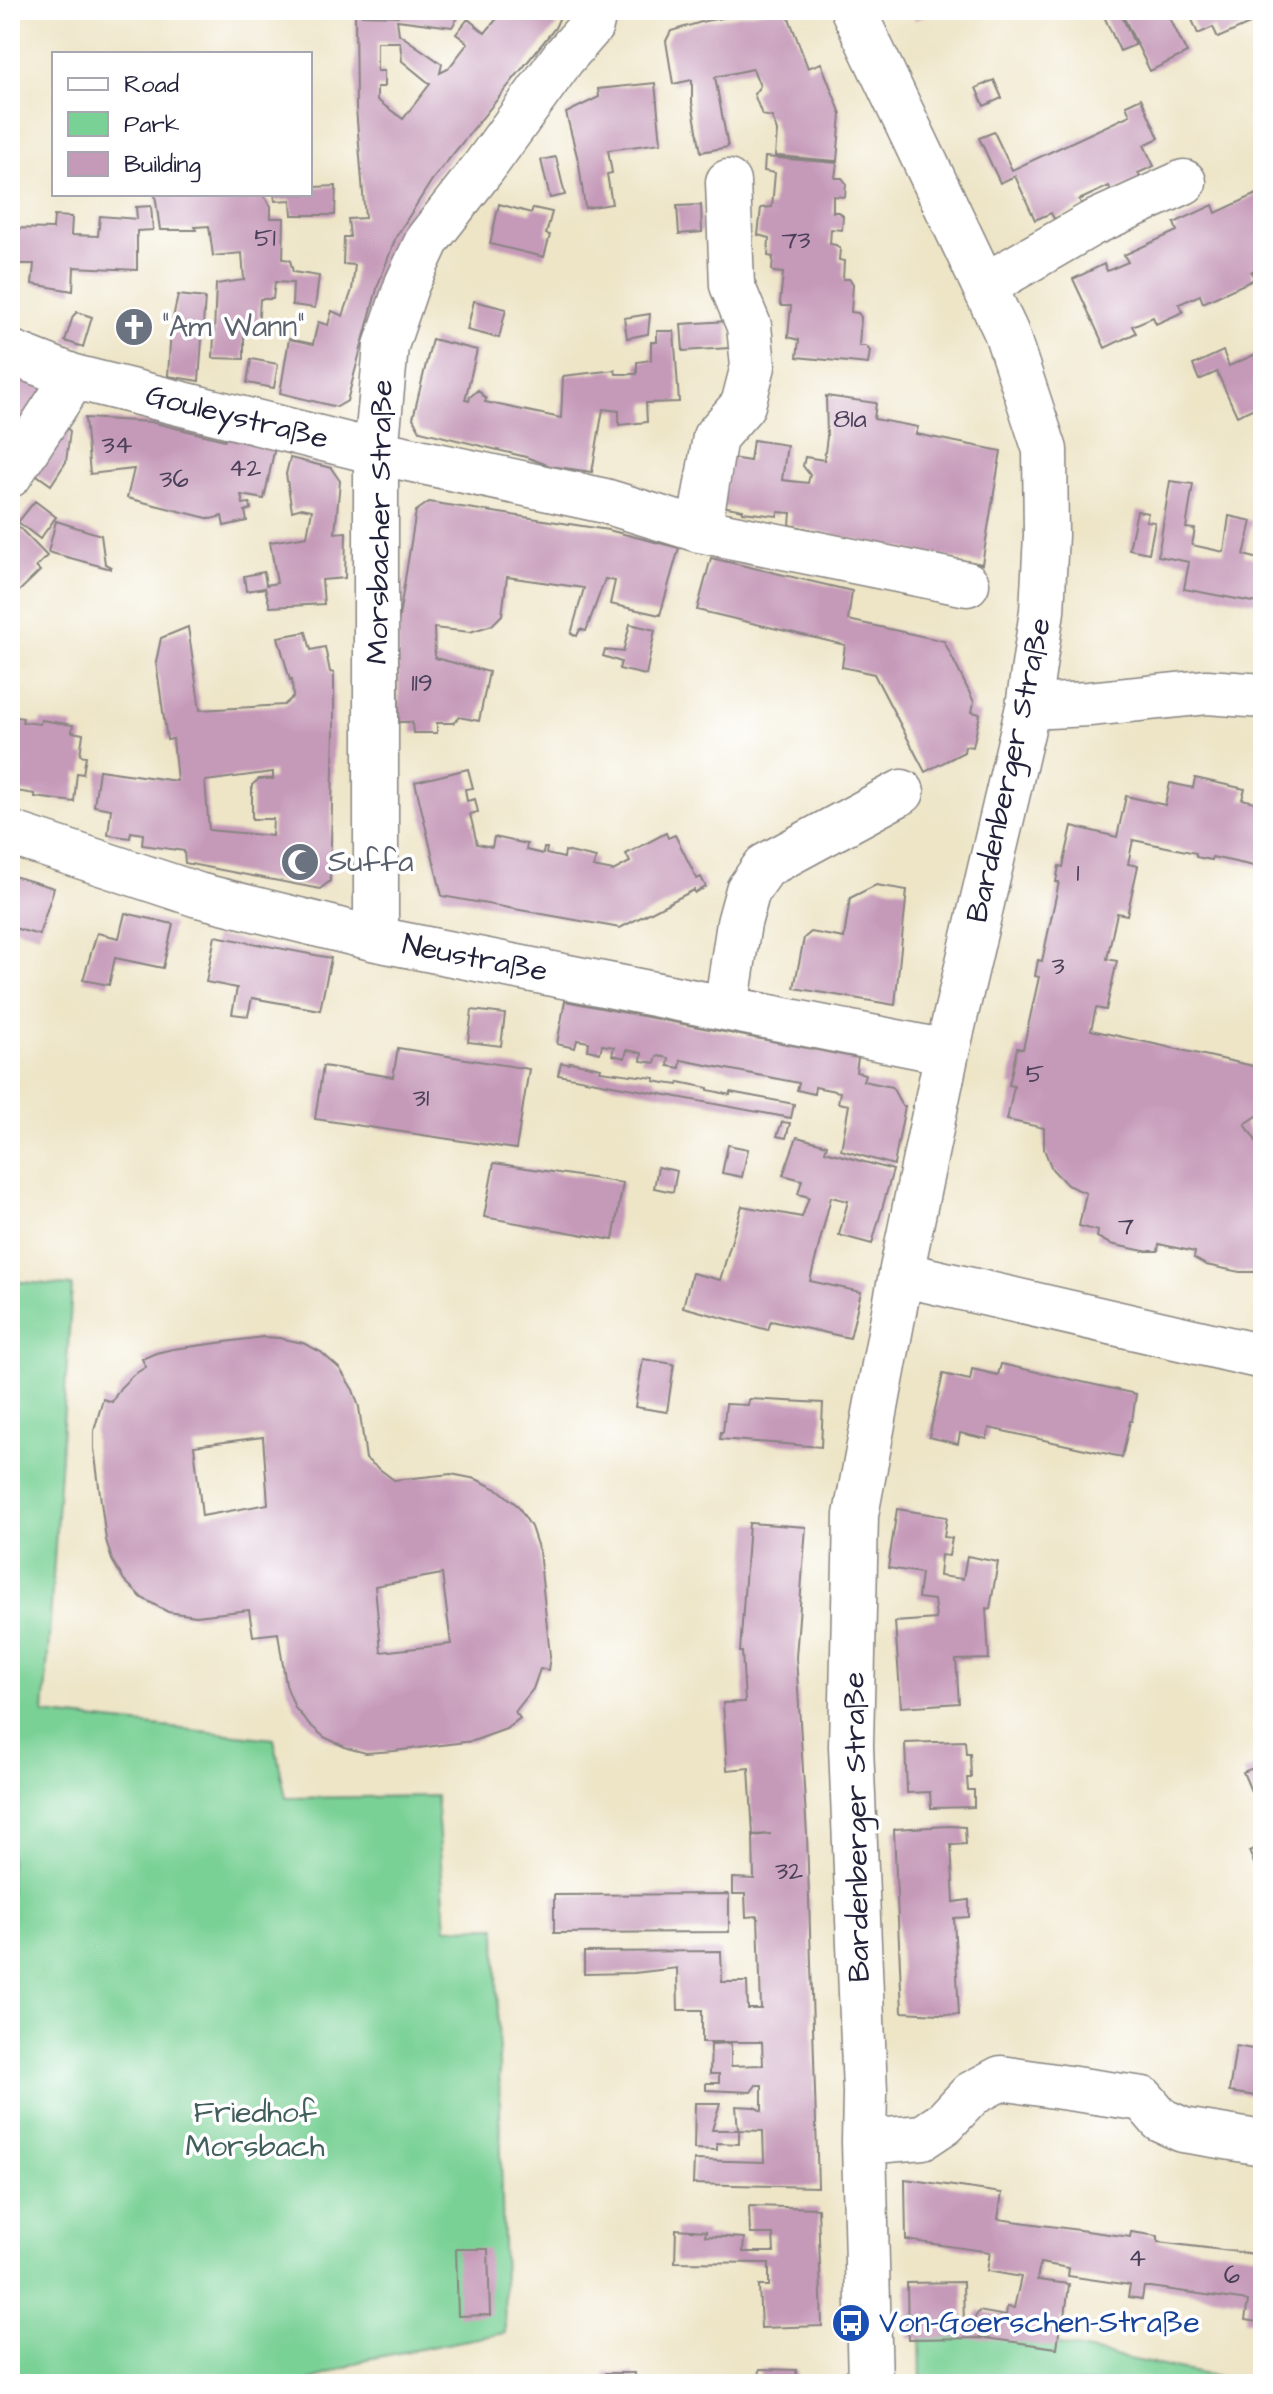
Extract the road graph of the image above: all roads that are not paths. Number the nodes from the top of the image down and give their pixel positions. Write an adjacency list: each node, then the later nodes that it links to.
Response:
1 (853, 10): 5 (street, Bardenberger Straße)
2 (605, 15): 8 (street, Morsbacher Straße)
3 (728, 182): 10 (street)
4 (1184, 182): 5 (street)
5 (984, 286): 13 (street, Bardenberger Straße)
6 (10, 352): 7 (street, Gouleystraße)
7 (74, 377): 8 (street, Gouleystraße); 9 (street)
8 (376, 452): 10 (street, Gouleystraße); 16 (street, Morsbacher Straße)
9 (10, 475)
10 (699, 530): 11 (street, Gouleystraße)
11 (967, 584)
12 (1263, 696): 13 (street)
13 (1028, 707): 18 (street, Bardenberger Straße)
14 (902, 792): 17 (street)
15 (10, 833): 16 (street, Neustraße)
16 (376, 939): 17 (street, Neustraße)
17 (726, 1008): 18 (street, Neustraße)
18 (947, 1052): 19 (street, Bardenberger Straße)
19 (901, 1274): 20 (street); 21 (street, Bardenberger Straße)
20 (1263, 1357)
21 (864, 2142): 22 (street); 23 (street, Bardenberger Straße)
22 (1263, 2143)
23 (870, 2384)

